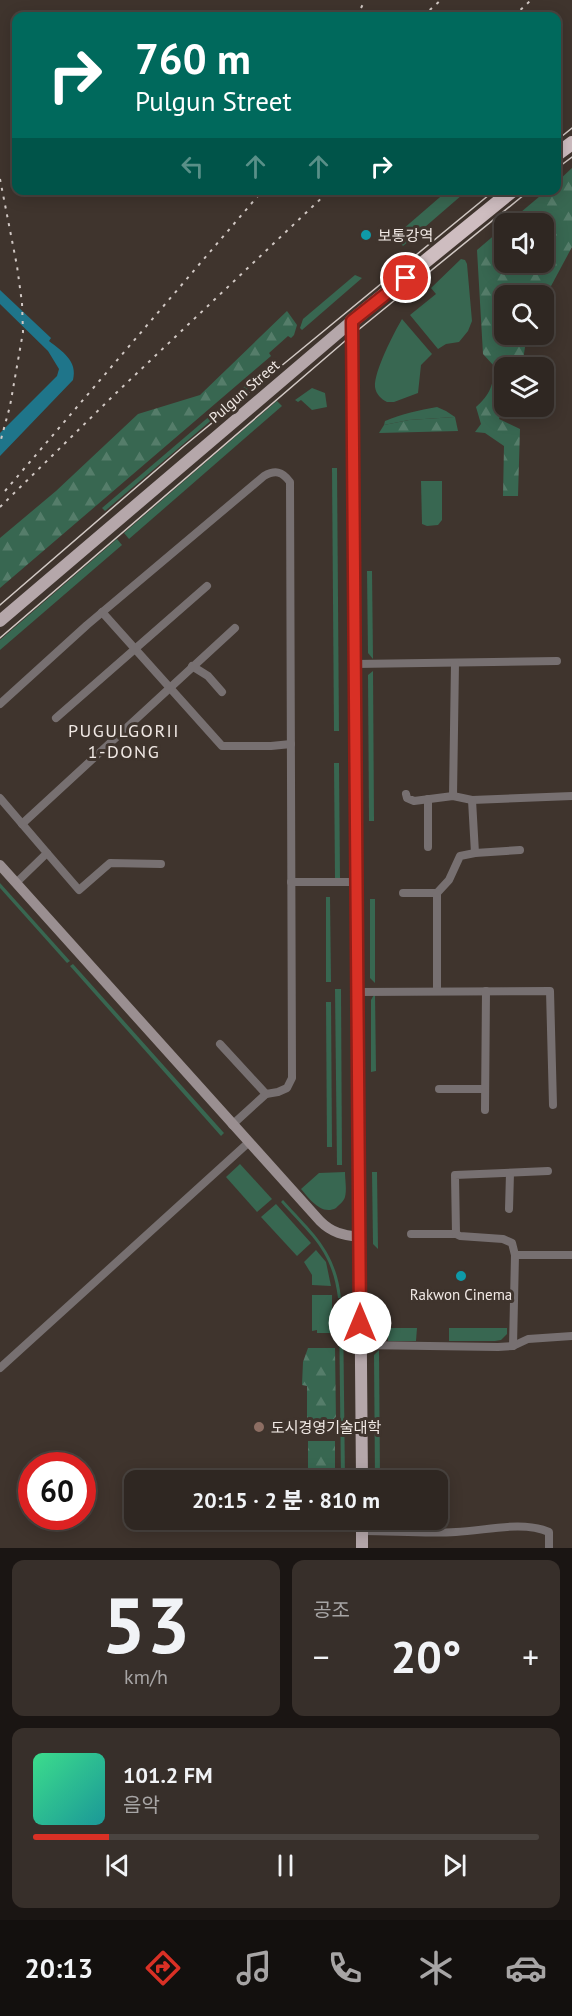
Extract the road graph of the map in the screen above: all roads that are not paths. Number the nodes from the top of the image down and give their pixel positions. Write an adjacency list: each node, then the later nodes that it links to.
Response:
1 (507, 195): 2 (highway, Pulgun Street)
2 (352, 321): 5 (main road, Pulgun Street); 10 (main road)
3 (207, 586): 7 (street)
4 (102, 612): 7 (street); 14 (street); 16 (street)
5 (0, 621)
6 (235, 628): 11 (street)
7 (135, 649): 12 (street); 15 (street)
8 (557, 661): 9 (street)
9 (455, 663): 10 (street); 18 (street)
10 (355, 664): 31 (main road)
11 (192, 666): 12 (street); 13 (street)
12 (169, 688): 16 (street); 23 (street)
13 (222, 692)
14 (0, 704)
15 (56, 718)
16 (291, 744): 30 (street)
17 (406, 794): 21 (street)
18 (453, 796): 21 (street); 22 (street)
19 (572, 796): 22 (street)
20 (0, 798): 23 (street)
21 (428, 799): 24 (street)
22 (472, 800): 26 (street)
23 (22, 824): 27 (street)
24 (428, 847)
25 (520, 850): 26 (street)
26 (475, 852): 34 (street)
27 (47, 853): 28 (street); 32 (street)
28 (161, 864)
29 (0, 865): 32 (street)
30 (291, 882): 31 (street); 41 (street)
31 (357, 882): 37 (main road)
32 (16, 883): 44 (street)
33 (403, 892): 34 (street)
34 (436, 892): 35 (street)
35 (437, 991): 36 (street); 37 (street)
36 (486, 991): 40 (street); 42 (street)
37 (357, 992): 51 (main road)
38 (220, 1044): 41 (street)
39 (439, 1089): 40 (street)
40 (485, 1089): 43 (street)
41 (266, 1094): 44 (street)
42 (553, 1105)
43 (485, 1110)
44 (232, 1125): 45 (street)
45 (248, 1143): 51 (street); 57 (street)
46 (548, 1171): 47 (street)
47 (510, 1173): 48 (street); 50 (street)
48 (509, 1209)
49 (411, 1234): 50 (street)
50 (456, 1234): 52 (street)
51 (359, 1237): 55 (main road)
52 (515, 1255): 53 (street); 56 (street)
53 (572, 1255)
54 (572, 1336): 56 (street)
55 (360, 1345): 56 (street); 58 (main road)
56 (513, 1346)
57 (0, 1368)
58 (362, 1470)
59 (362, 1530): 61 (main road)
60 (421, 1530): 62 (street)
61 (362, 1548)
62 (549, 1548)

